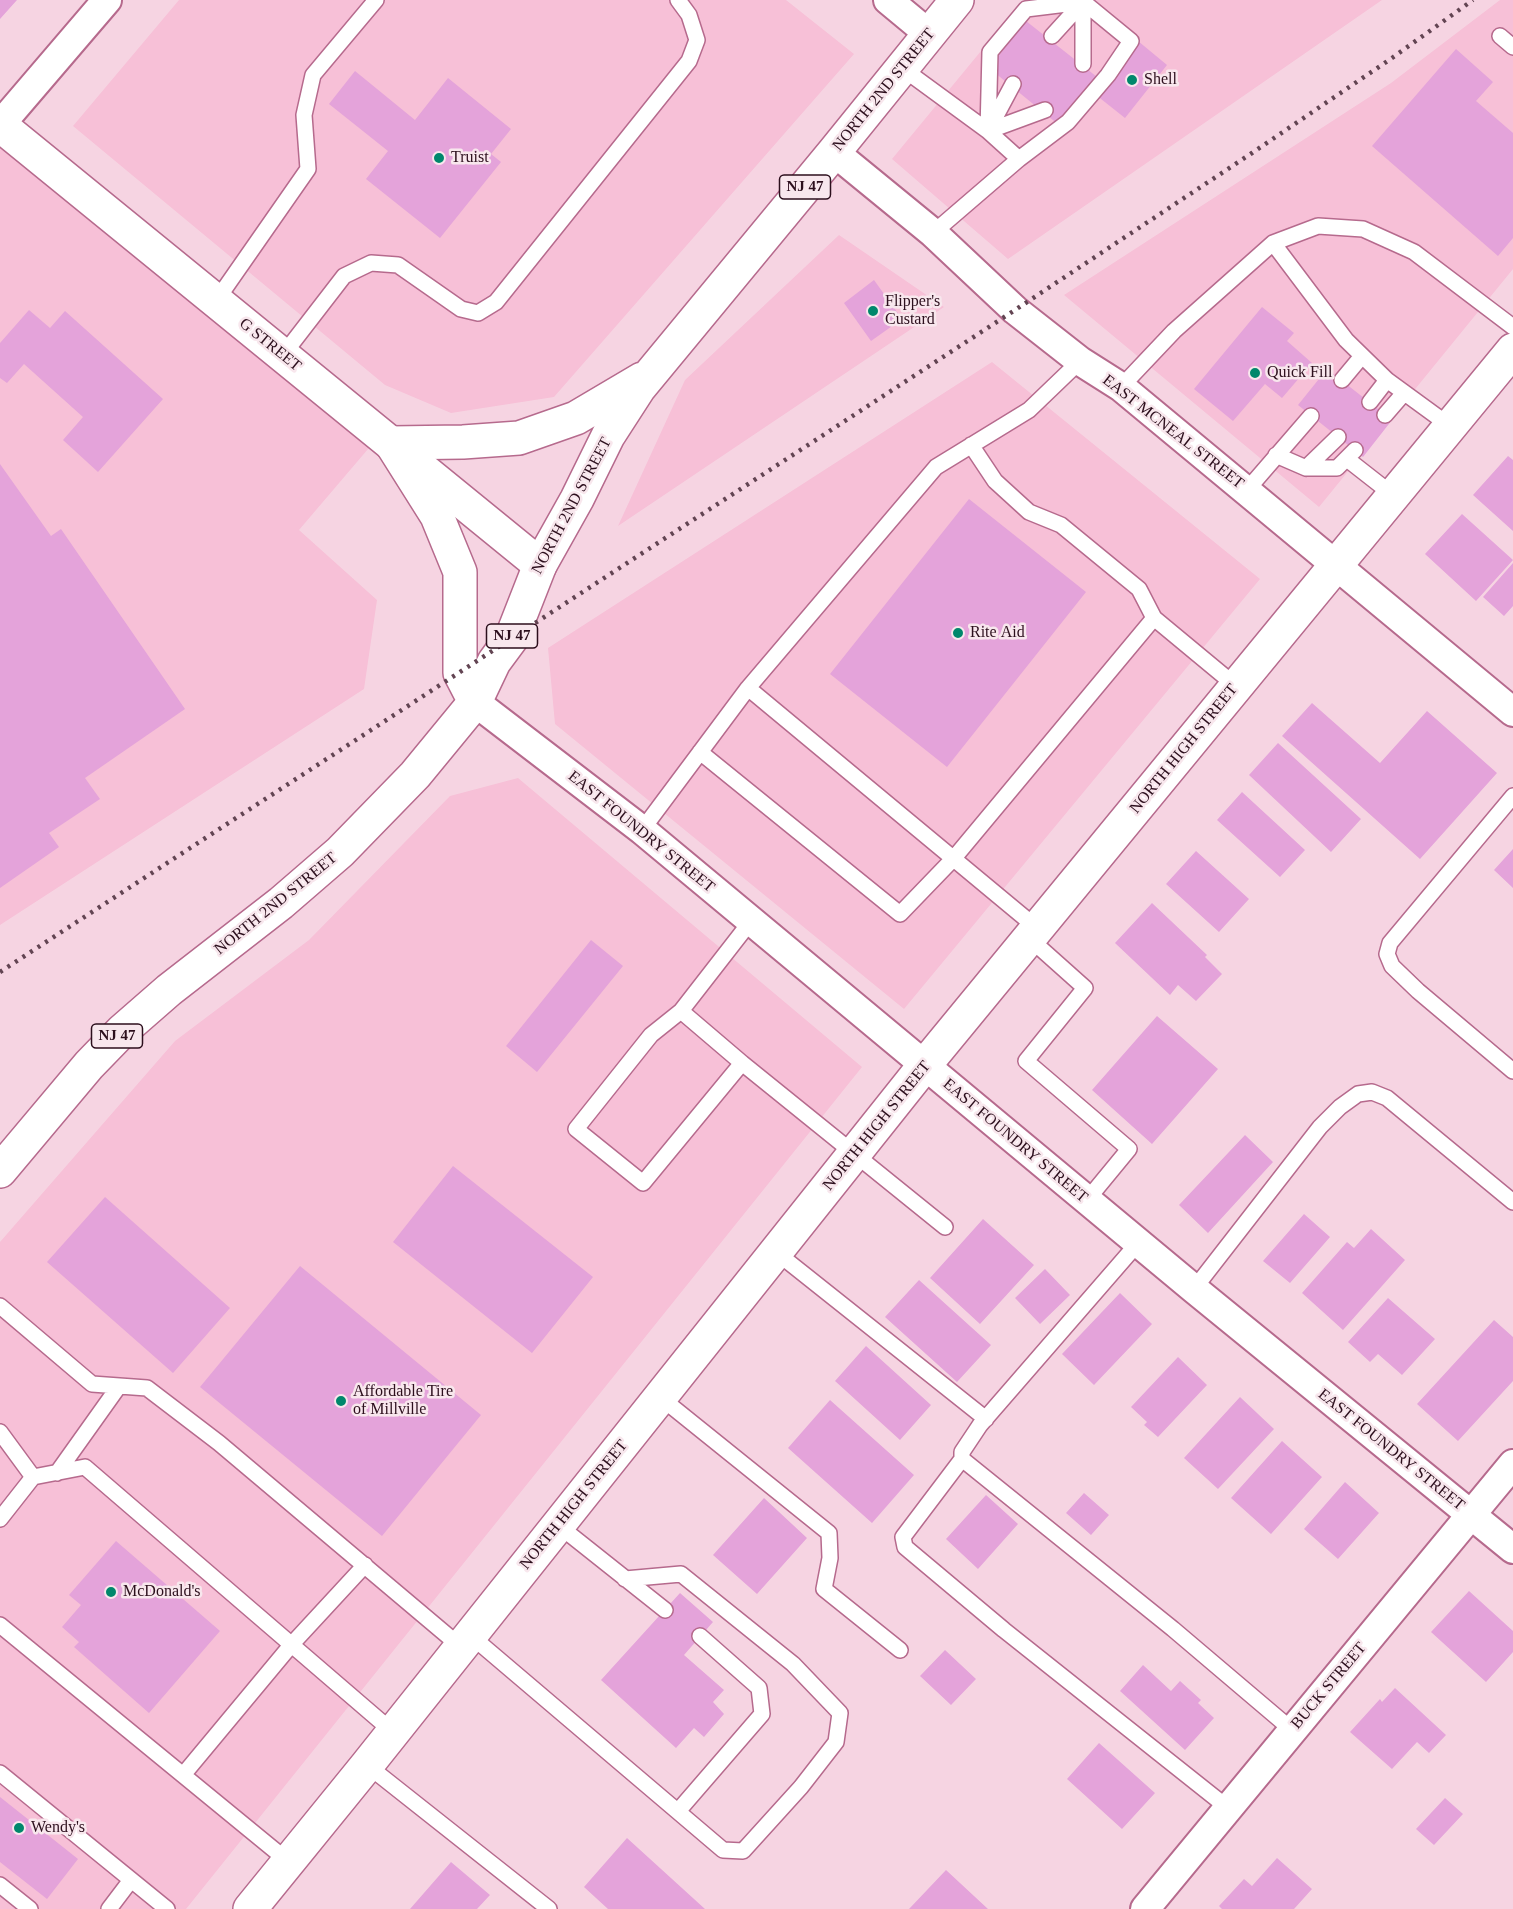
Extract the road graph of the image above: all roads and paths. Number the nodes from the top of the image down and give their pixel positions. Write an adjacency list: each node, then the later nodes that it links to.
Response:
1 (107, 0): 15 (street)
2 (376, 0): 21 (lane)
3 (678, 0): 24 (lane)
4 (888, 0): 7 (street)
5 (957, 0): 7 (main road, NORTH 2ND STREET / NJ 47)
6 (1082, 1): 8 (lane); 11 (lane); 16 (lane); 18 (lane)
7 (929, 34): 12 (main road, NORTH 2ND STREET / NJ 47)
8 (1052, 36)
9 (1500, 36): 10 (lane)
10 (1513, 46)
11 (1083, 64)
12 (902, 68): 16 (lane); 17 (main road, NORTH 2ND STREET / NJ 47)
13 (1013, 84): 16 (lane)
14 (1045, 110): 16 (lane)
15 (0, 125): 21 (main road, G STREET)
16 (988, 131): 18 (lane)
17 (834, 152): 19 (street, EAST MCNEAL STREET); 27 (main road, NORTH 2ND STREET / NJ 47)
18 (1019, 159): 19 (lane)
19 (933, 233): 26 (street, EAST MCNEAL STREET)
20 (1273, 243): 22 (lane); 25 (lane); 30 (lane)
21 (216, 301): 24 (main road, G STREET)
22 (1513, 327)
23 (1513, 350): 35 (main road, NORTH HIGH STREET)
24 (283, 355): 37 (main road, G STREET)
25 (1362, 356): 28 (lane); 29 (lane)
26 (1080, 360): 30 (street, EAST MCNEAL STREET); 38 (lane)
27 (651, 373): 37 (main road); 44 (main road, NORTH 2ND STREET / NJ 47)
28 (1342, 380)
29 (1388, 380): 31 (lane); 32 (lane)
30 (1121, 387): 41 (street, EAST MCNEAL STREET)
31 (1404, 393): 33 (lane); 35 (lane)
32 (1370, 402)
33 (1386, 415)
34 (1311, 416): 39 (lane)
35 (1450, 426): 42 (main road, NORTH HIGH STREET)
36 (1338, 437): 40 (lane)
37 (391, 443): 44 (main road, G STREET); 48 (main road)
38 (971, 445): 45 (lane); 47 (lane)
39 (1276, 456): 40 (lane); 41 (lane)
40 (1306, 468): 42 (lane)
41 (1246, 490): 43 (street, EAST MCNEAL STREET)
42 (1393, 495): 43 (main road, NORTH HIGH STREET)
43 (1336, 564): 46 (main road, NORTH HIGH STREET); 49 (street, EAST MCNEAL STREET)
44 (540, 565): 48 (main road, NORTH 2ND STREET / NJ 47)
45 (1154, 618): 46 (lane); 53 (lane)
46 (1236, 686): 55 (main road, NORTH HIGH STREET)
47 (748, 688): 50 (lane); 53 (lane)
48 (475, 702): 52 (street, EAST FOUNDRY STREET); 61 (main road, NORTH 2ND STREET / NJ 47)
49 (1513, 711)
50 (700, 752): 52 (lane); 53 (lane)
51 (1513, 796): 59 (lane)
52 (642, 830): 54 (street, EAST FOUNDRY STREET)
53 (954, 858): 55 (lane)
54 (751, 921): 56 (lane); 58 (street, EAST FOUNDRY STREET)
55 (1033, 933): 58 (main road, NORTH HIGH STREET); 62 (lane)
56 (681, 1011): 57 (lane); 57 (lane)
57 (742, 1063): 60 (lane)
58 (924, 1066): 60 (main road, NORTH HIGH STREET); 62 (street, EAST FOUNDRY STREET)
59 (1513, 1071)
60 (855, 1153): 64 (lane); 66 (main road, NORTH HIGH STREET)
61 (0, 1171)
62 (1087, 1200): 65 (street, EAST FOUNDRY STREET)
63 (1513, 1202): 67 (lane)
64 (945, 1227)
65 (1138, 1242): 67 (street, EAST FOUNDRY STREET); 71 (lane)
66 (776, 1252): 70 (main road, NORTH HIGH STREET); 71 (lane)
67 (1194, 1289): 77 (street, EAST FOUNDRY STREET)
68 (0, 1305): 69 (lane)
69 (119, 1386): 75 (lane); 81 (lane)
70 (660, 1397): 79 (main road, NORTH HIGH STREET); 88 (lane)
71 (986, 1419): 73 (lane)
72 (0, 1432): 76 (lane)
73 (962, 1459): 89 (lane); 94 (lane)
74 (1513, 1464): 77 (street, BUCK STREET)
75 (57, 1473): 76 (lane); 87 (lane)
76 (33, 1477): 78 (lane)
77 (1471, 1515): 80 (street, EAST FOUNDRY STREET); 89 (street, BUCK STREET)
78 (0, 1519)
79 (558, 1525): 82 (lane); 86 (main road, NORTH HIGH STREET)
80 (1513, 1549)
81 (365, 1565): 86 (lane); 87 (lane)
82 (625, 1579): 83 (lane); 95 (lane)
83 (665, 1610)
84 (0, 1625): 93 (lane)
85 (700, 1636): 95 (lane)
86 (466, 1641): 90 (main road, NORTH HIGH STREET); 95 (lane)
87 (292, 1644): 90 (lane); 93 (lane)
88 (900, 1650)
89 (1292, 1730): 94 (street, BUCK STREET)
90 (393, 1732): 91 (main road, NORTH HIGH STREET)
91 (367, 1765): 96 (main road, NORTH HIGH STREET); 103 (lane)
92 (0, 1773): 97 (lane)
93 (183, 1775): 96 (lane)
94 (1228, 1808): 104 (street, BUCK STREET)
95 (679, 1810)
96 (289, 1862): 102 (main road, NORTH HIGH STREET)
97 (131, 1880): 100 (lane); 101 (lane)
98 (0, 1885): 99 (lane)
99 (30, 1909)
100 (109, 1909)
101 (167, 1909)
102 (250, 1909)
103 (549, 1909)
104 (1145, 1909)

